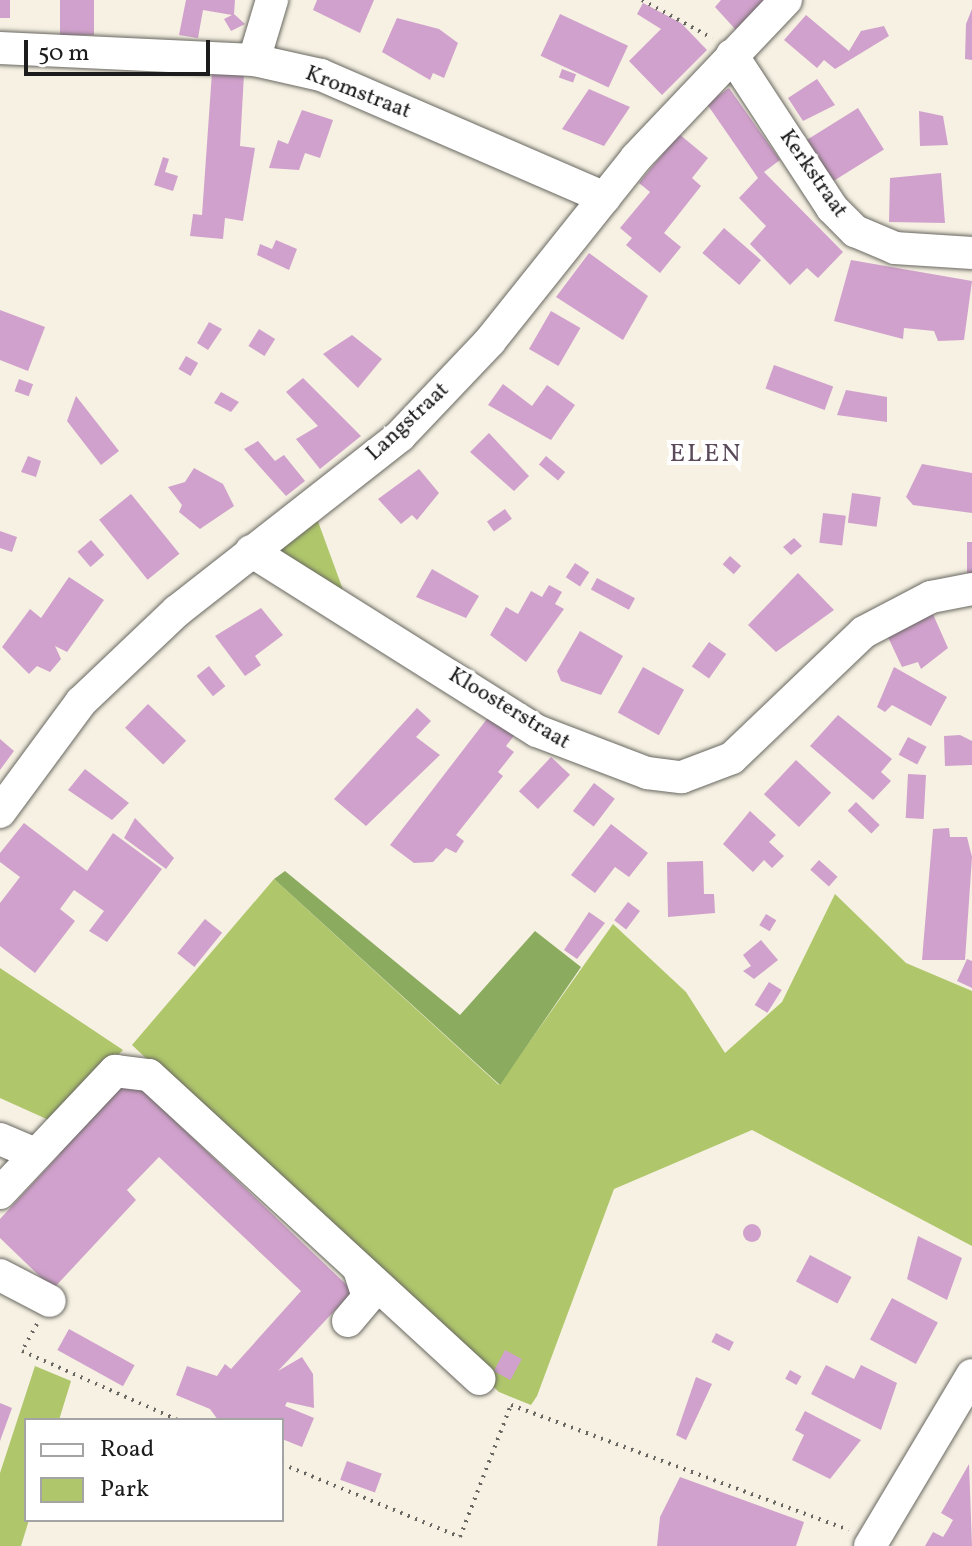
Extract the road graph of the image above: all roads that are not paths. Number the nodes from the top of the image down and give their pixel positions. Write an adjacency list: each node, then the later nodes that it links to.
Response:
1 (272, 0): 5 (street)
2 (786, 0): 4 (street, Langstraat)
3 (0, 48): 5 (street, Kromstraat)
4 (732, 55): 6 (street, Langstraat); 7 (street, Kerkstraat)
5 (254, 60): 6 (street, Kromstraat)
6 (605, 198): 8 (street, Langstraat)
7 (972, 253)
8 (251, 551): 9 (street, Kloosterstraat); 10 (street, Langstraat)
9 (972, 589)
10 (0, 812)
11 (0, 1139): 12 (street)
12 (36, 1154): 13 (street); 14 (street)
13 (0, 1193)
14 (360, 1272): 17 (street); 19 (street)
15 (0, 1275): 16 (street)
16 (50, 1301)
17 (348, 1321)
18 (972, 1375): 20 (street)
19 (480, 1379)
20 (870, 1546)

